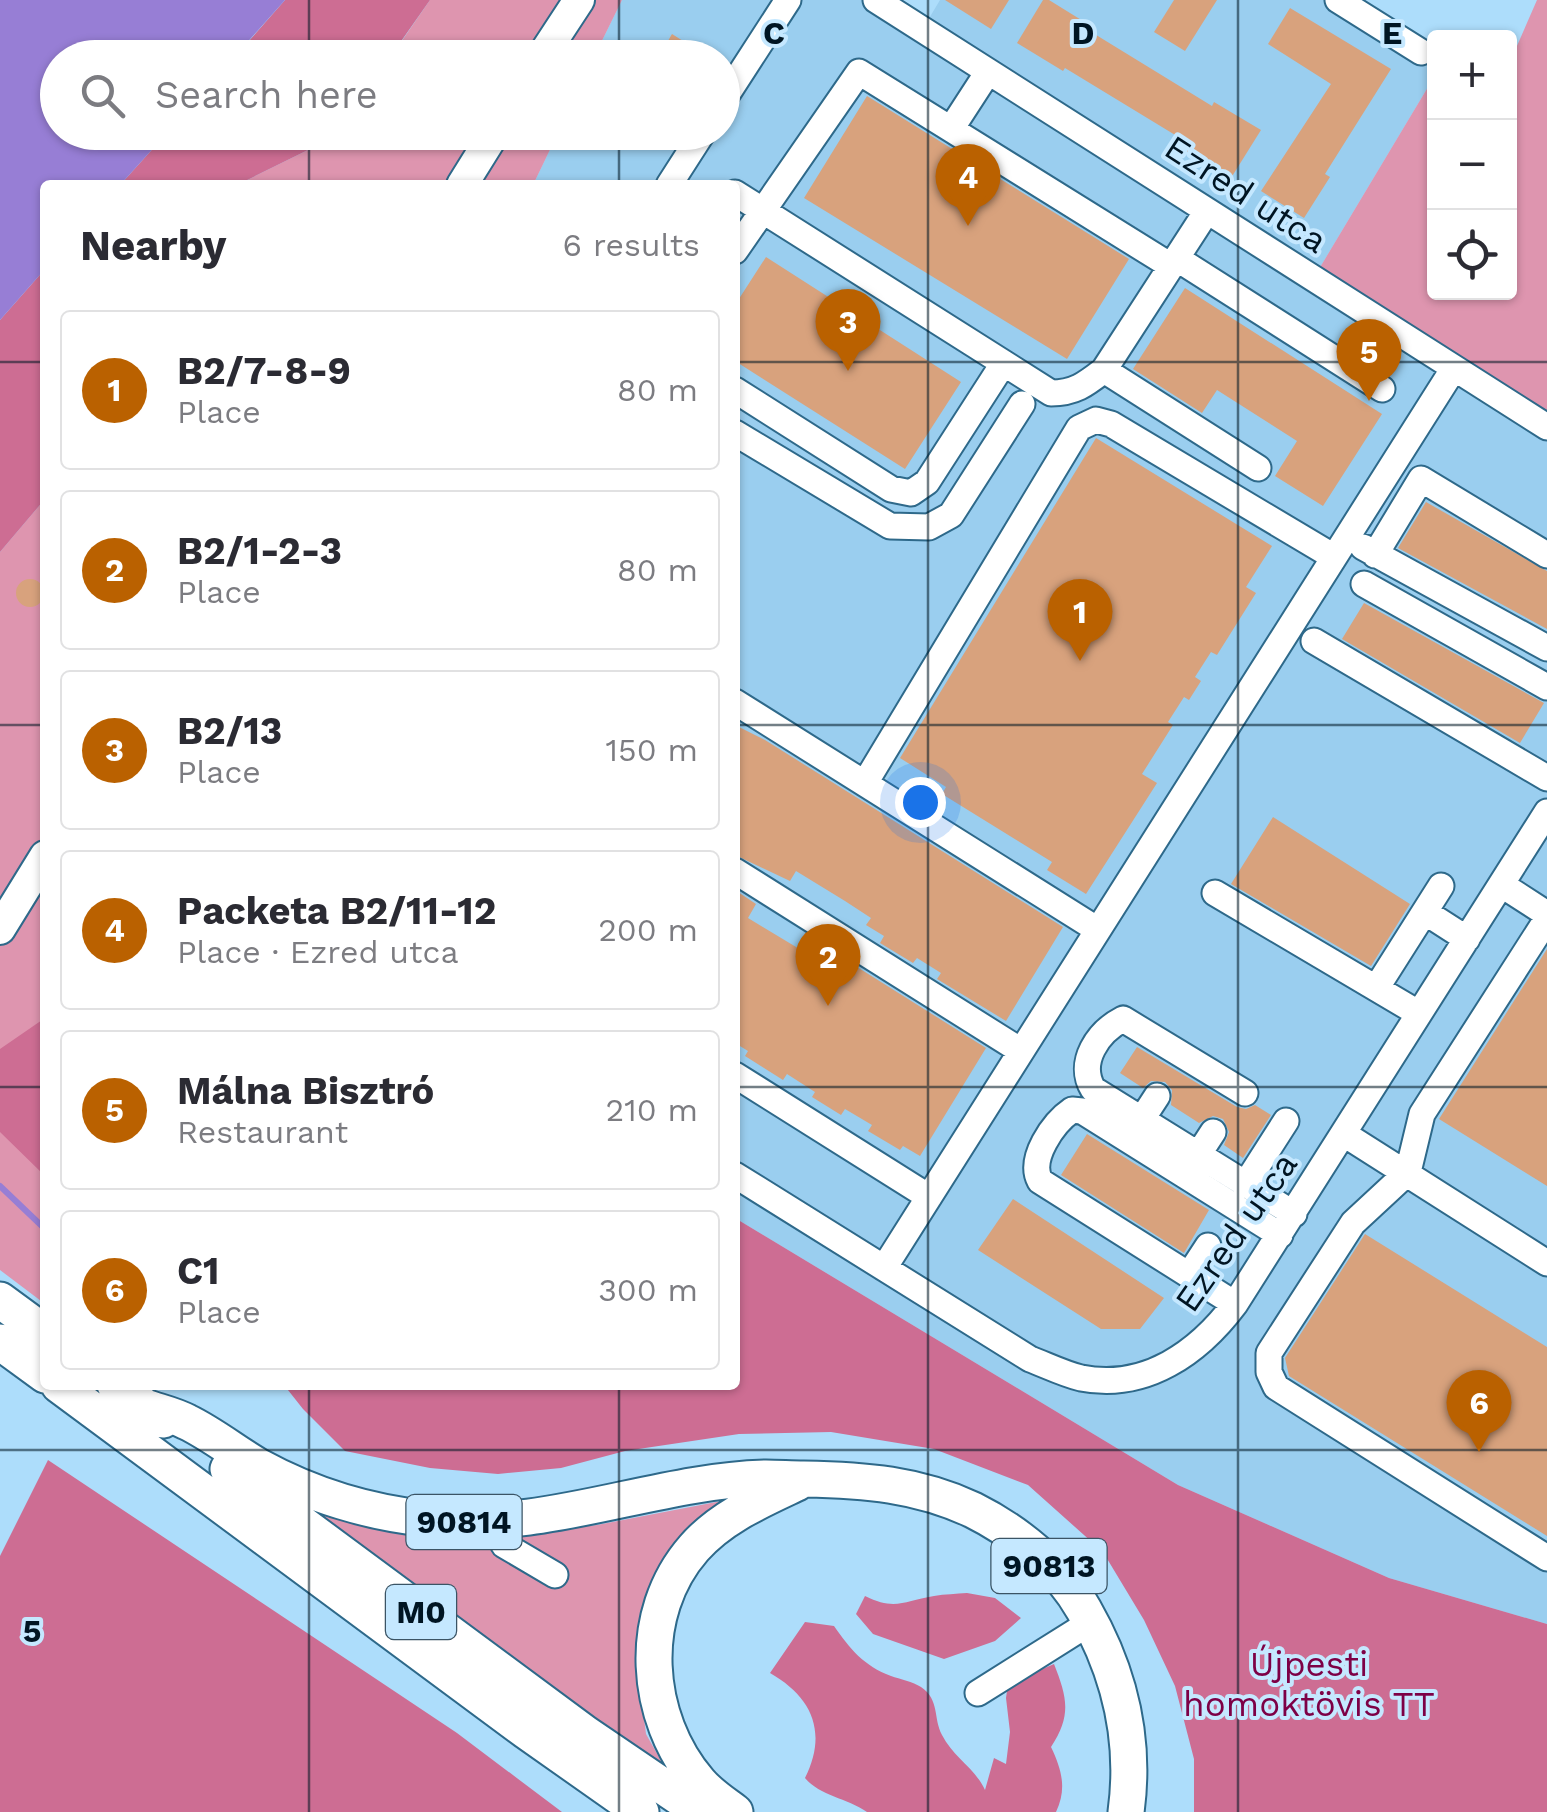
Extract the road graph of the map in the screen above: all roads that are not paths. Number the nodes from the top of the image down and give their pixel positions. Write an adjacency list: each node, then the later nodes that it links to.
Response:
1 (579, 0): 6 (main road)
2 (788, 0): 9 (street)
3 (876, 0): 5 (street, Ezred utca)
4 (1338, 0): 7 (street)
5 (913, 10): 8 (street, Ezred utca)
6 (553, 40)
7 (1421, 52)
8 (988, 72): 10 (street); 17 (street, Ezred utca)
9 (740, 74)
10 (952, 129): 16 (street); 19 (street)
11 (484, 150): 13 (main road)
12 (692, 150): 14 (street)
13 (465, 180)
14 (673, 180)
15 (740, 196): 16 (street)
16 (762, 210): 18 (street); 20 (street)
17 (1207, 211): 19 (street); 21 (street, Ezred utca)
18 (740, 243)
19 (1173, 262): 22 (street); 23 (street)
20 (1003, 364): 22 (street); 24 (street)
21 (1454, 368): 26 (street, Ezred utca); 29 (street)
22 (1104, 370): 28 (street)
23 (1382, 389)
24 (740, 393)
25 (1022, 404): 27 (street)
26 (1547, 427)
27 (740, 435)
28 (1258, 468)
29 (1340, 547): 30 (street); 38 (street); 48 (street)
30 (1375, 555): 31 (street); 34 (street)
31 (1547, 555)
32 (1364, 584): 35 (street)
33 (1314, 641): 37 (street)
34 (1547, 648)
35 (1547, 687)
36 (740, 705): 38 (street)
37 (1547, 778)
38 (865, 784): 48 (street)
39 (1547, 812): 42 (street, Ezred utca)
40 (40, 864): 47 (main road)
41 (740, 875): 52 (street)
42 (1502, 885): 46 (street); 49 (street, Ezred utca)
43 (1442, 886): 45 (street)
44 (1216, 893): 50 (street)
45 (1425, 912): 49 (street); 50 (street)
46 (1547, 916): 61 (street)
47 (0, 929)
48 (1098, 930): 52 (street)
49 (1467, 939): 51 (street, Ezred utca)
50 (1376, 987): 51 (street)
51 (1418, 1014): 59 (street, Ezred utca)
52 (1022, 1052): 64 (street)
53 (740, 1078): 64 (street)
54 (1244, 1092): 56 (street)
55 (1156, 1096): 56 (street)
56 (1142, 1120): 60 (street)
57 (1286, 1121): 63 (street)
58 (1213, 1132): 60 (street)
59 (1344, 1134): 61 (street); 65 (street, Ezred utca)
60 (1198, 1155): 63 (street)
61 (1408, 1172): 67 (street); 80 (street)
62 (740, 1178): 68 (street, Ezred utca)
63 (1246, 1185): 65 (street)
64 (930, 1197): 68 (street)
65 (1287, 1224): 69 (street); 71 (street, Ezred utca)
66 (1208, 1246): 69 (street)
67 (1547, 1263)
68 (884, 1268): 71 (street, Ezred utca)
69 (1189, 1275): 71 (street)
70 (0, 1300): 72 (highway)
71 (1235, 1304)
72 (40, 1329)
73 (0, 1342): 74 (highway)
74 (40, 1371)
75 (66, 1390): 84 (highway, M0)
76 (122, 1390): 77 (highway, M0)
77 (144, 1407): 79 (highway, 90814); 87 (highway, M0)
78 (805, 1480): 79 (highway, 90814); 82 (highway, 90813); 88 (highway, 90813)
79 (493, 1522): 81 (street)
80 (1547, 1558)
81 (555, 1575)
82 (1091, 1622): 83 (street); 89 (highway, 90813)
83 (978, 1693)
84 (526, 1731): 85 (highway); 86 (highway, M0)
85 (620, 1812)
86 (642, 1812)
87 (701, 1812)
88 (734, 1812)
89 (1126, 1812)

